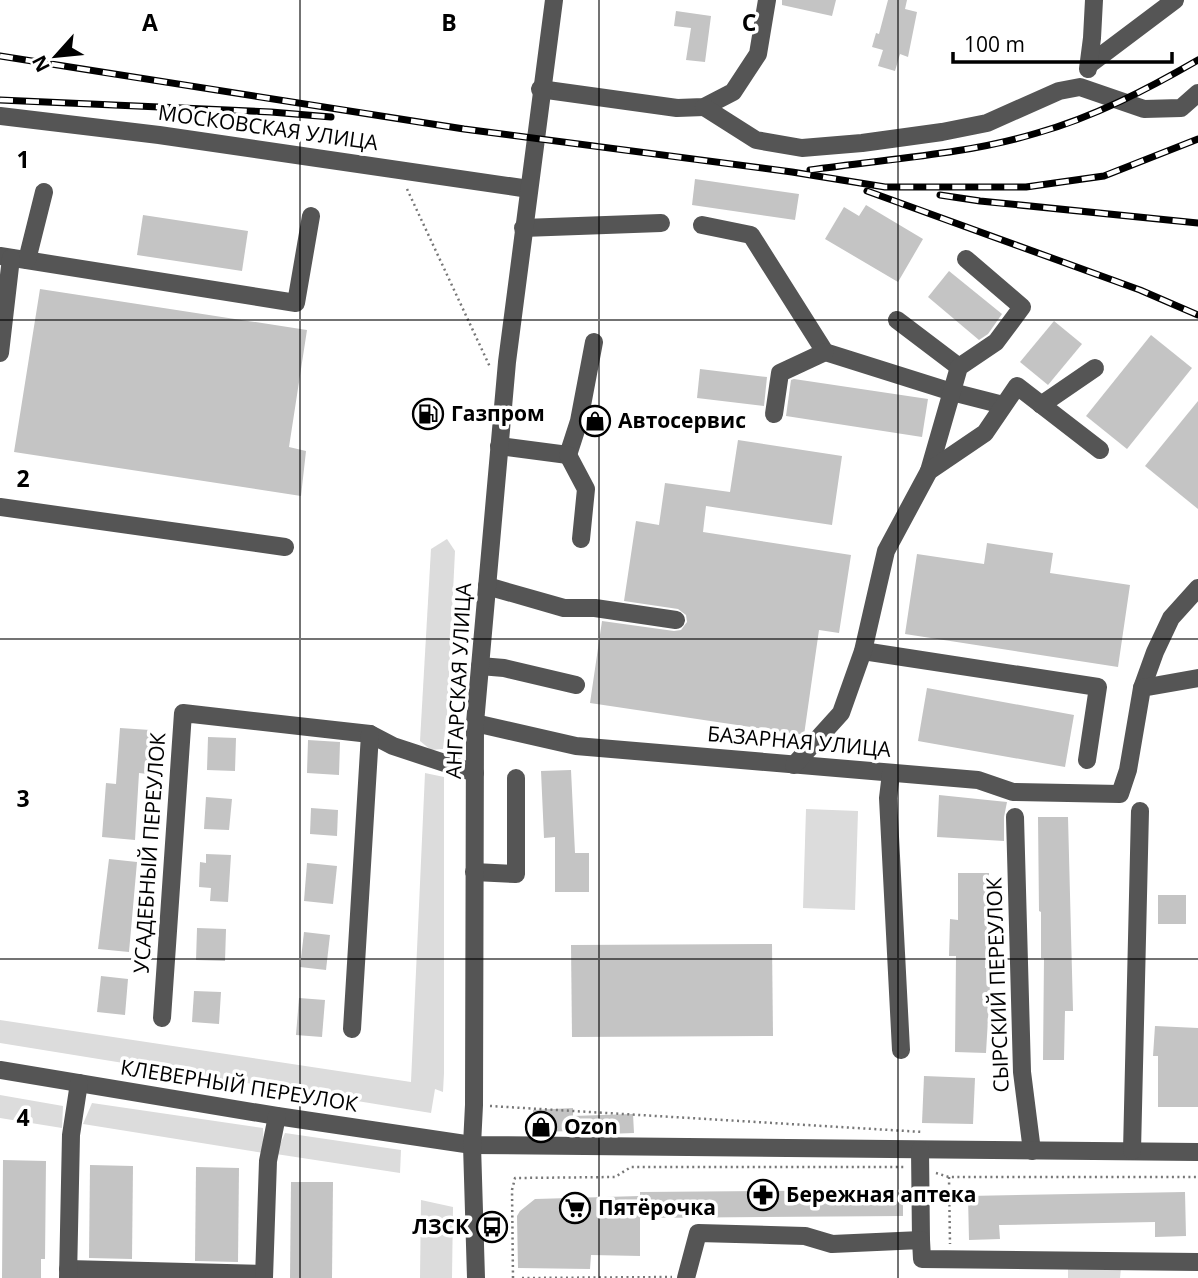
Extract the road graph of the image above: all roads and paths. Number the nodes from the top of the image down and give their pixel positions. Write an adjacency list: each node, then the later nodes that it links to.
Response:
1 (767, 0): 9 (street)
2 (1094, 0): 5 (street)
3 (1175, 0): 5 (street)
4 (551, 1): 7 (street, АНГАРСКАЯ УЛИЦА)
5 (1090, 64): 6 (street)
6 (1080, 86): 8 (street); 9 (street)
7 (540, 89): 9 (street); 12 (street, АНГАРСКАЯ УЛИЦА)
8 (1198, 93)
9 (704, 107)
10 (0, 116): 12 (street, МОСКОВСКАЯ УЛИЦА)
11 (406, 186): 26 (path)
12 (529, 189): 17 (street, АНГАРСКАЯ УЛИЦА)
13 (44, 192): 18 (street)
14 (311, 216): 18 (street)
15 (661, 223): 17 (street)
16 (702, 225): 22 (street)
17 (523, 228): 31 (street, АНГАРСКАЯ УЛИЦА)
18 (13, 258): 23 (street)
19 (966, 259): 24 (street)
20 (897, 320): 24 (street)
21 (594, 342): 33 (street)
22 (825, 352): 27 (street); 30 (street)
23 (0, 353)
24 (959, 367): 27 (street)
25 (1095, 368): 29 (street)
26 (491, 371)
27 (952, 392): 28 (street); 34 (street)
28 (1003, 405): 29 (street); 34 (street)
29 (1041, 405): 32 (street)
30 (774, 414)
31 (499, 446): 33 (street); 38 (street, АНГАРСКАЯ УЛИЦА)
32 (1100, 450)
33 (568, 455): 36 (street)
34 (929, 471): 41 (street)
35 (0, 507): 37 (street)
36 (581, 539)
37 (285, 547)
38 (487, 586): 40 (street); 42 (street, АНГАРСКАЯ УЛИЦА)
39 (1198, 588): 45 (street)
40 (677, 620)
41 (863, 651): 48 (street); 49 (street)
42 (480, 666): 44 (street); 46 (street, АНГАРСКАЯ УЛИЦА)
43 (1198, 678): 45 (street)
44 (576, 685)
45 (1142, 688): 51 (street, БАЗАРНАЯ УЛИЦА)
46 (475, 723): 49 (street, БАЗАРНАЯ УЛИЦА); 50 (street, АНГАРСКАЯ УЛИЦА)
47 (370, 734): 50 (street, УСАДЕБНЫЙ ПЕРЕУЛОК); 56 (street, УСАДЕБНЫЙ ПЕРЕУЛОК); 57 (street)
48 (1087, 760)
49 (794, 765): 51 (street, БАЗАРНАЯ УЛИЦА)
50 (475, 773): 55 (street, АНГАРСКАЯ УЛИЦА)
51 (891, 773): 58 (street)
52 (516, 778): 55 (street)
53 (1140, 811): 66 (street)
54 (1015, 817): 65 (street, СЫРСКИЙ ПЕРЕУЛОК)
55 (474, 872): 61 (street, АНГАРСКАЯ УЛИЦА)
56 (162, 1018)
57 (352, 1029)
58 (901, 1051)
59 (0, 1070): 60 (street, КЛЕВЕРНЫЙ ПЕРЕУЛОК)
60 (79, 1083): 62 (street, КЛЕВЕРНЫЙ ПЕРЕУЛОК); 74 (street)
61 (474, 1105): 63 (path); 64 (street, АНГАРСКАЯ УЛИЦА)
62 (276, 1116): 64 (street, КЛЕВЕРНЫЙ ПЕРЕУЛОК); 75 (street)
63 (925, 1132)
64 (472, 1145): 68 (street, КЛЕВЕРНЫЙ ПЕРЕУЛОК); 76 (street, АНГАРСКАЯ УЛИЦА)
65 (1032, 1151): 66 (street, КЛЕВЕРНЫЙ ПЕРЕУЛОК); 68 (street, КЛЕВЕРНЫЙ ПЕРЕУЛОК)
66 (1132, 1151): 67 (street, КЛЕВЕРНЫЙ ПЕРЕУЛОК)
67 (1198, 1152)
68 (920, 1159): 69 (path); 71 (street); 77 (path)
69 (949, 1177): 70 (path); 72 (path)
70 (1198, 1177)
71 (921, 1240): 72 (street); 79 (street)
72 (950, 1260): 73 (street)
73 (1198, 1262)
74 (68, 1273): 75 (street)
75 (264, 1276)
76 (476, 1278)
77 (513, 1278)
78 (522, 1278): 79 (path)
79 (686, 1278)

